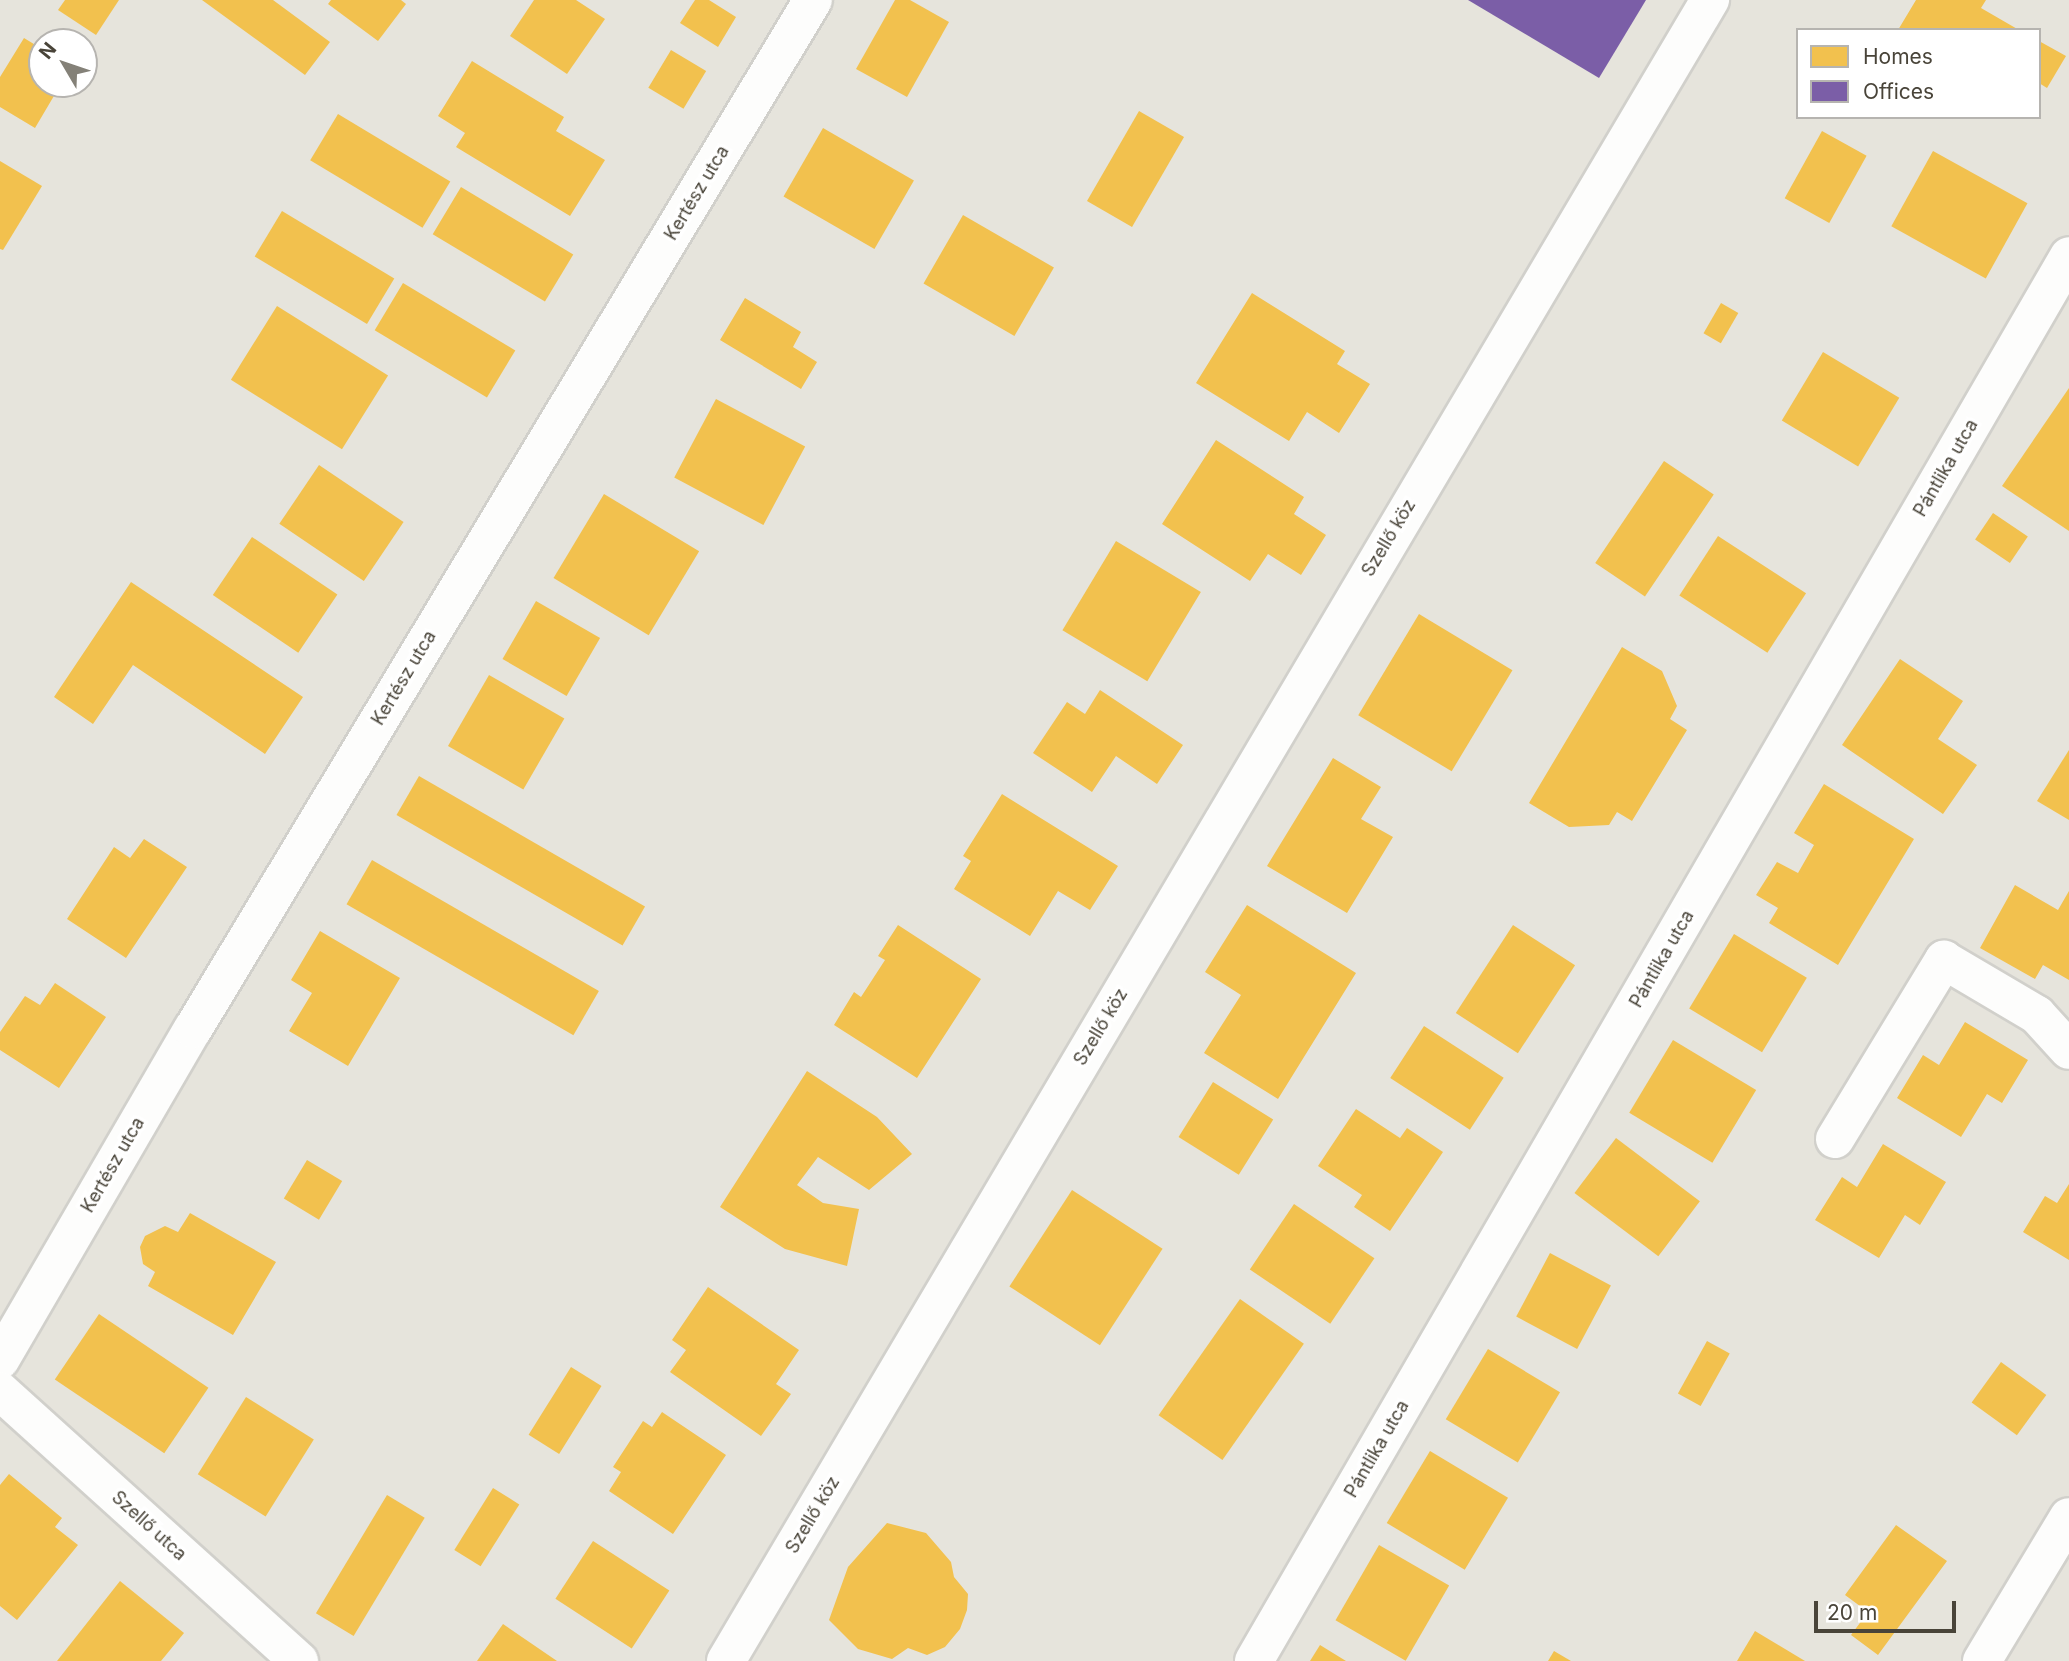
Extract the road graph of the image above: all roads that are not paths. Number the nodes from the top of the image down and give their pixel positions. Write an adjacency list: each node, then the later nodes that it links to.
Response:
1 (813, 0): 6 (street, Kertész utca)
2 (1710, 0): 10 (street, Szellő köz)
3 (2069, 256): 11 (street, Pántlika utca)
4 (2069, 1050): 5 (street)
5 (1835, 1139)
6 (0, 1360)
7 (0, 1391): 9 (street, Szellő utca)
8 (2069, 1517): 12 (street)
9 (299, 1661)
10 (726, 1661)
11 (1254, 1661)
12 (1982, 1661)

